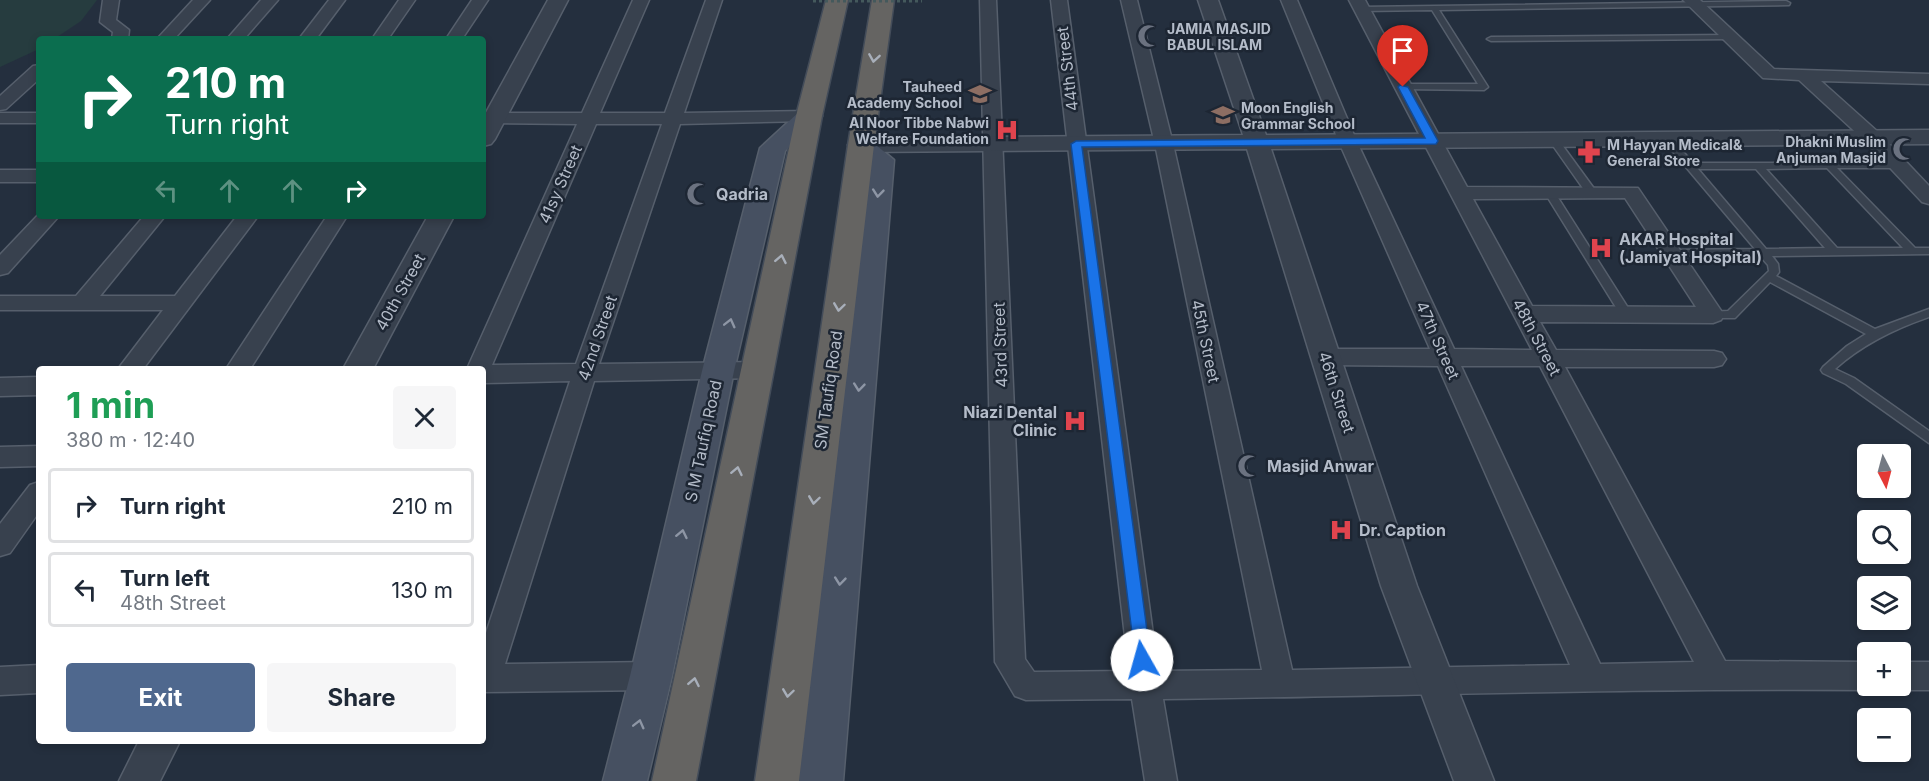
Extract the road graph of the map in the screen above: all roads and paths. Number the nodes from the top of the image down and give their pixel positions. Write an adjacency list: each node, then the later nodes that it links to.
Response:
1 (111, 0): 23 (street)
2 (202, 0): 24 (street)
3 (270, 0): 25 (street)
4 (337, 0): 26 (street)
5 (407, 0): 27 (street)
6 (480, 0): 28 (street)
7 (558, 0): 38 (street)
8 (641, 0): 39 (street, 41sy Street)
9 (714, 0): 40 (street, 42nd Street)
10 (837, 0): 41 (highway)
11 (883, 0): 52 (highway, SM Taufiq Road, one-way to 52)
12 (922, 0): 18 (path, bridge)
13 (988, 0): 49 (street, 43rd Street)
14 (1059, 0): 50 (street, 44th Street)
15 (1129, 0): 51 (street, 45th Street)
16 (1208, 0): 48 (street, 46th Street)
17 (1289, 0): 47 (street, 47th Street)
18 (813, 1)
19 (1693, 2): 20 (lane); 22 (lane); 29 (street)
20 (1786, 3)
21 (1360, 4): 22 (lane); 34 (street, 48th Street)
22 (1434, 8): 34 (lane)
23 (120, 36)
24 (168, 36)
25 (238, 36)
26 (309, 36)
27 (382, 36)
28 (456, 36)
29 (1729, 37): 30 (lane); 32 (street)
30 (1491, 39)
31 (36, 73): 35 (street)
32 (1804, 75): 33 (street); 42 (street)
33 (1929, 79)
34 (1403, 87): 46 (street, 48th Street)
35 (0, 105)
36 (0, 118): 37 (street)
37 (36, 118)
38 (489, 118): 39 (street)
39 (589, 119): 40 (street); 90 (street, 41sy Street)
40 (671, 119): 41 (street); 94 (street, 42nd Street)
41 (806, 129): 91 (highway, one-way to 41); 92 (main road, S M Taufiq Road, one-way to 41)
42 (1871, 136): 43 (street); 44 (street); 54 (street)
43 (1929, 137)
44 (1667, 139): 45 (street); 55 (lane)
45 (1554, 140): 46 (street); 59 (lane)
46 (1432, 141): 47 (street); 60 (street, 48th Street)
47 (1348, 142): 48 (street); 84 (street, 47th Street)
48 (1257, 143): 51 (street); 83 (street, 46th Street)
49 (994, 144): 50 (street); 52 (street); 114 (street, 43rd Street)
50 (1076, 144): 51 (street); 114 (street, 44th Street)
51 (1164, 144): 112 (street, 45th Street)
52 (861, 145): 119 (highway, SM Taufiq Road, one-way to 119); 120 (main road, one-way to 120)
53 (1829, 165): 54 (lane); 56 (lane); 68 (lane)
54 (1897, 165): 62 (street)
55 (1690, 166): 56 (lane); 70 (lane)
56 (1759, 166): 71 (lane)
57 (0, 176): 58 (street)
58 (36, 176)
59 (1591, 192): 61 (street); 72 (street)
60 (1460, 193): 61 (street); 79 (street, 48th Street)
61 (1550, 193): 80 (lane)
62 (1926, 193)
63 (46, 219): 73 (street)
64 (152, 219): 76 (street)
65 (246, 219): 77 (street)
66 (335, 219): 88 (street)
67 (439, 219): 89 (street, 40th Street)
68 (1912, 251): 69 (lane); 71 (lane)
69 (1929, 251)
70 (1762, 252): 71 (lane); 72 (lane); 74 (lane)
71 (1834, 252)
72 (1673, 253): 81 (street)
73 (0, 268)
74 (1769, 277): 81 (lane); 82 (lane)
75 (0, 303): 76 (street)
76 (82, 303): 77 (street)
77 (181, 303): 87 (street)
78 (1929, 313): 82 (lane)
79 (1524, 314): 80 (street); 85 (street, 48th Street)
80 (1626, 314): 81 (street)
81 (1713, 315)
82 (1873, 333): 97 (lane)
83 (1326, 357): 84 (street); 113 (street, 46th Street)
84 (1446, 357): 85 (street); 110 (street, 47th Street)
85 (1549, 359): 86 (street); 103 (street, 48th Street)
86 (1714, 359)
87 (132, 366)
88 (240, 366)
89 (360, 366)
90 (480, 366)
91 (759, 370): 92 (street); 118 (highway, one-way to 91)
92 (718, 371): 94 (street); 104 (main road, S M Taufiq Road, one-way to 92)
93 (486, 374): 94 (street)
94 (584, 374): 102 (street, 42nd Street)
95 (36, 386): 96 (street)
96 (0, 387)
97 (1929, 438)
98 (36, 456): 99 (street)
99 (0, 457)
100 (36, 496): 101 (street)
101 (0, 545)
102 (486, 672)
103 (1717, 675): 105 (street); 110 (street)
104 (651, 676): 109 (street); 117 (main road, S M Taufiq Road, one-way to 104)
105 (1857, 676)
106 (1911, 676): 107 (street)
107 (1929, 676)
108 (36, 678): 111 (street)
109 (486, 678)
110 (1591, 678): 113 (street)
111 (0, 681)
112 (1280, 682): 113 (street); 114 (street)
113 (1437, 682): 122 (street, 46th Street)
114 (1145, 683): 121 (street, 44th Street)
115 (158, 744): 116 (street)
116 (139, 781)
117 (626, 781)
118 (674, 781)
119 (777, 781)
120 (820, 781)
121 (1161, 781)
122 (1474, 781)

